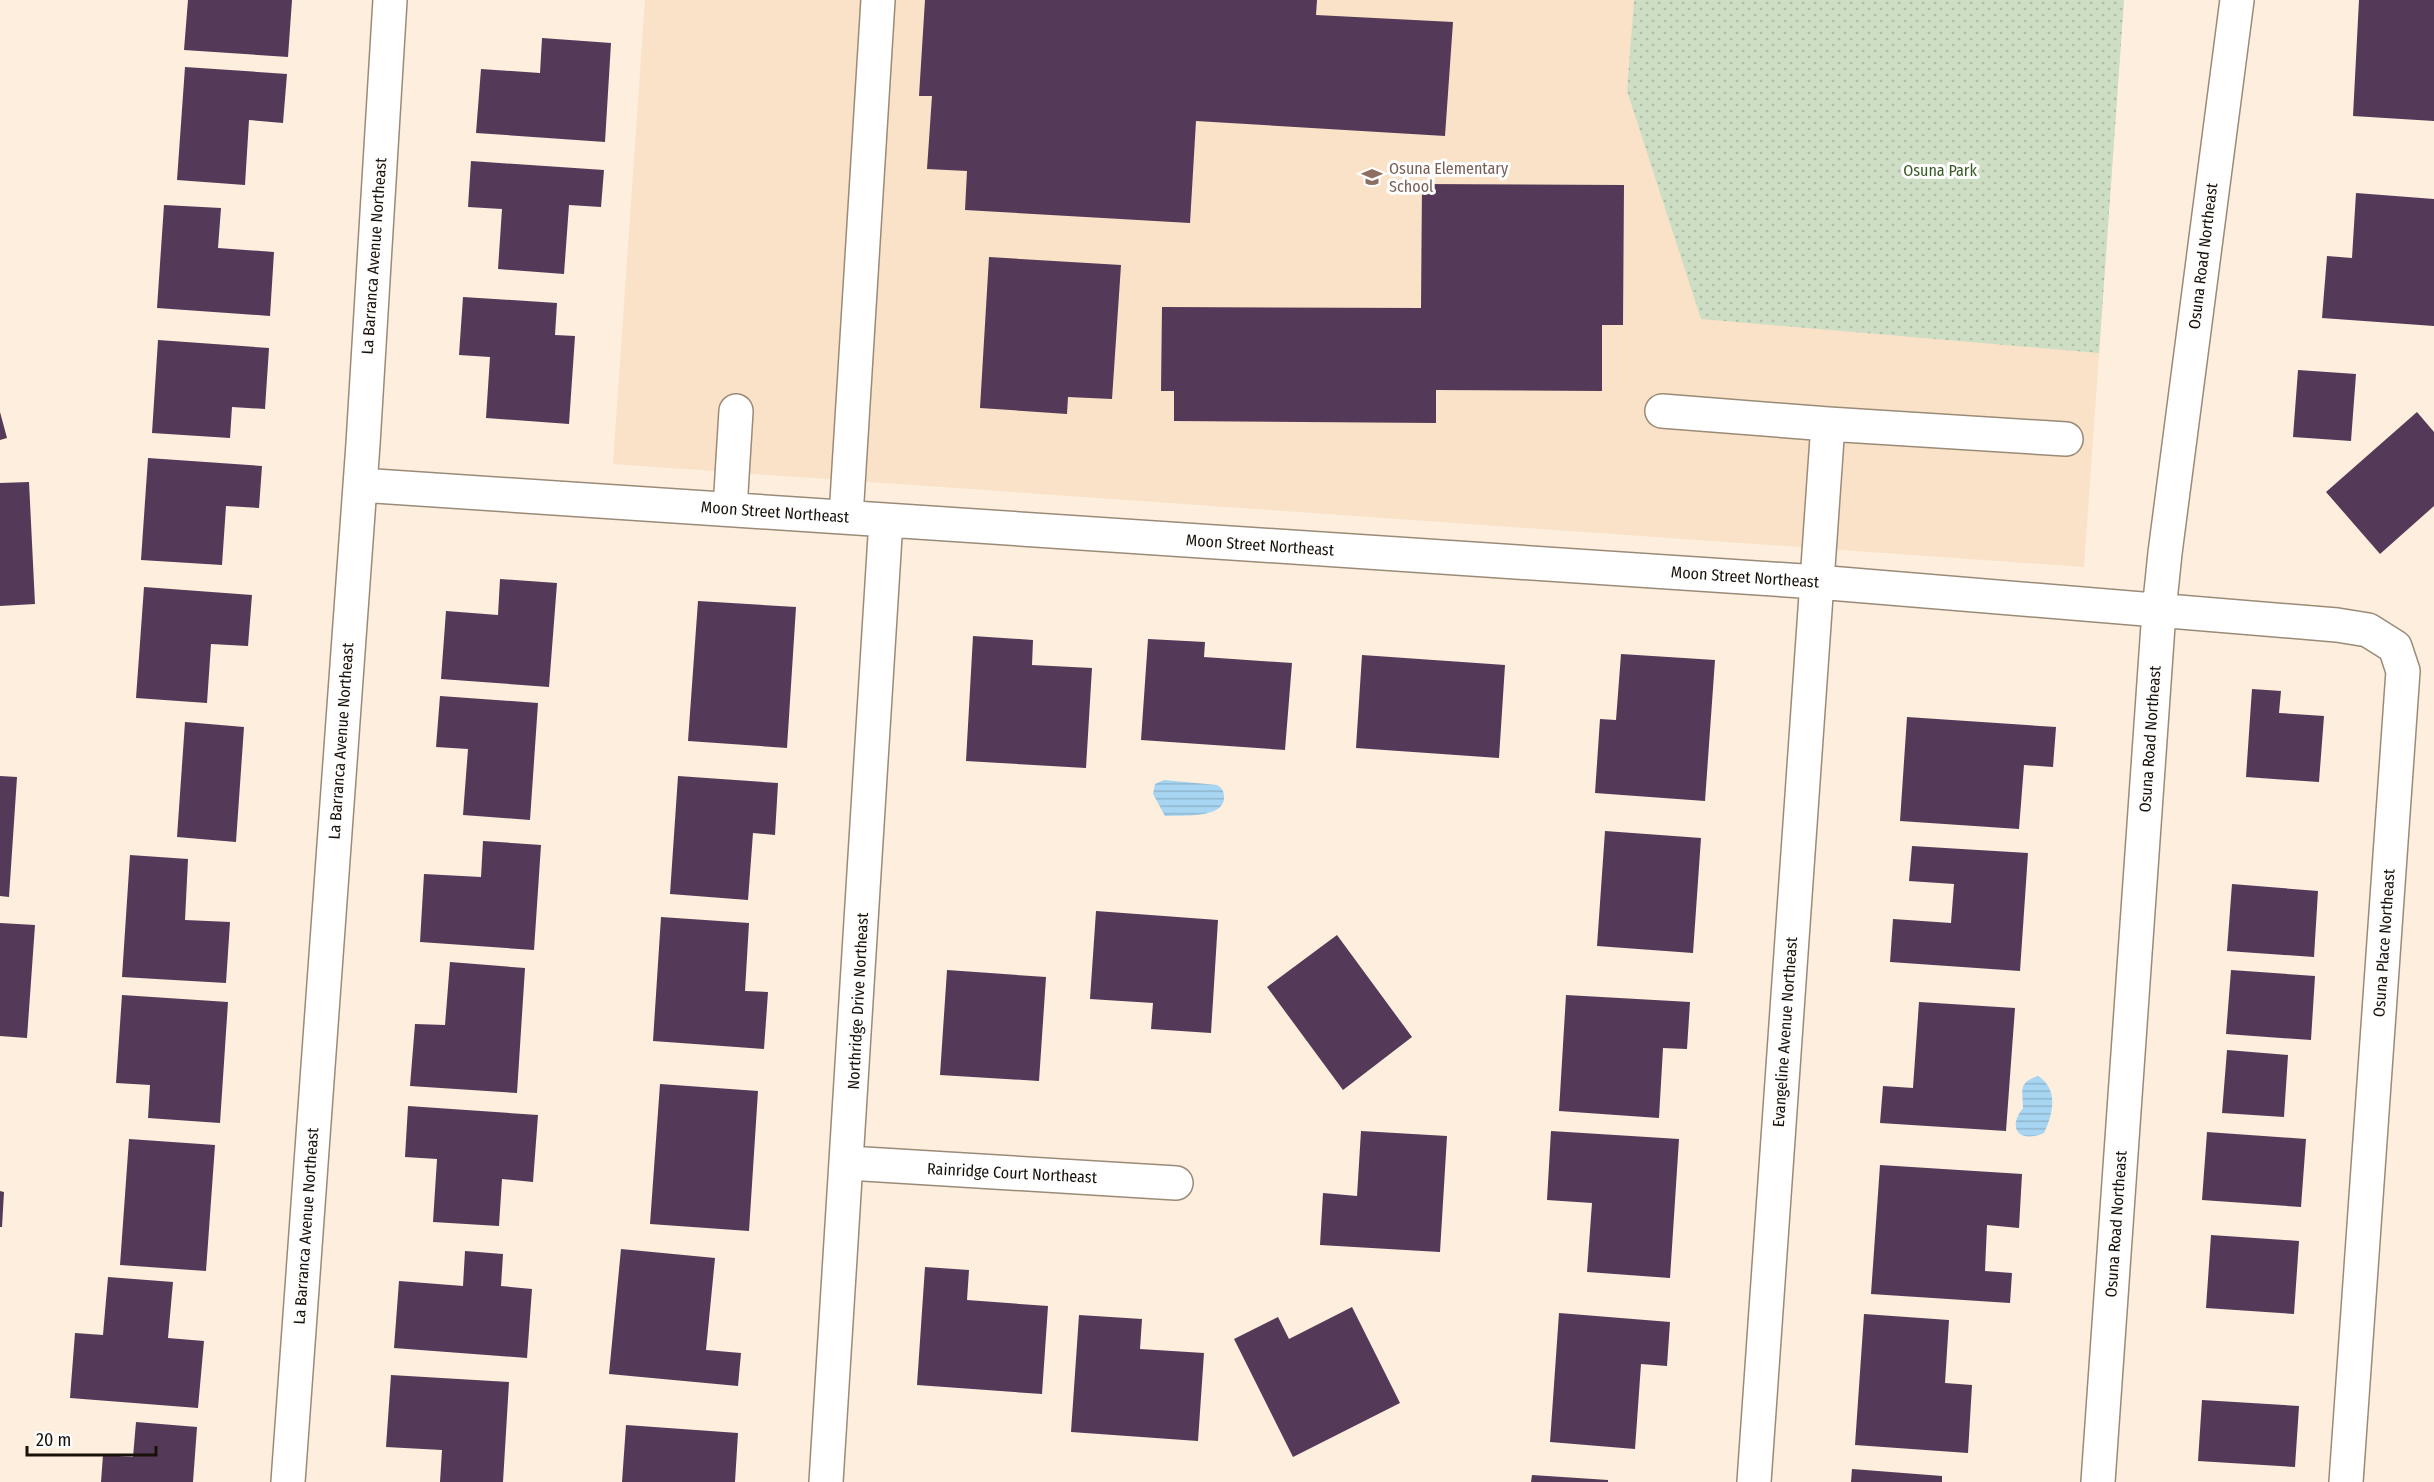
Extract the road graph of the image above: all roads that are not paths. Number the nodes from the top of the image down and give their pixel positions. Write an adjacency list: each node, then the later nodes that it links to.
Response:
1 (390, 0): 8 (street, La Barranca Avenue Northeast)
2 (878, 0): 10 (street)
3 (2237, 0): 13 (street, Osuna Road Northeast)
4 (736, 411): 9 (street)
5 (1662, 411): 6 (street)
6 (1828, 424): 7 (street); 12 (street, Evangeline Avenue Northeast)
7 (2066, 439)
8 (360, 485): 9 (street, Moon Street Northeast); 16 (street, La Barranca Avenue Northeast)
9 (730, 509): 10 (street, Moon Street Northeast)
10 (846, 517): 11 (street, Moon Street Northeast)
11 (886, 520): 12 (street, Moon Street Northeast); 14 (street, Northridge Drive Northeast)
12 (1817, 582): 13 (street, Moon Street Northeast); 18 (street, Evangeline Avenue Northeast)
13 (2159, 611): 19 (street, Osuna Road Northeast); 20 (street, Osuna Place Northeast)
14 (848, 1164): 15 (street, Rainridge Court Northeast); 17 (street, Northridge Drive Northeast)
15 (1176, 1183)
16 (288, 1482)
17 (826, 1482)
18 (1754, 1482)
19 (2098, 1482)
20 (2346, 1482)

